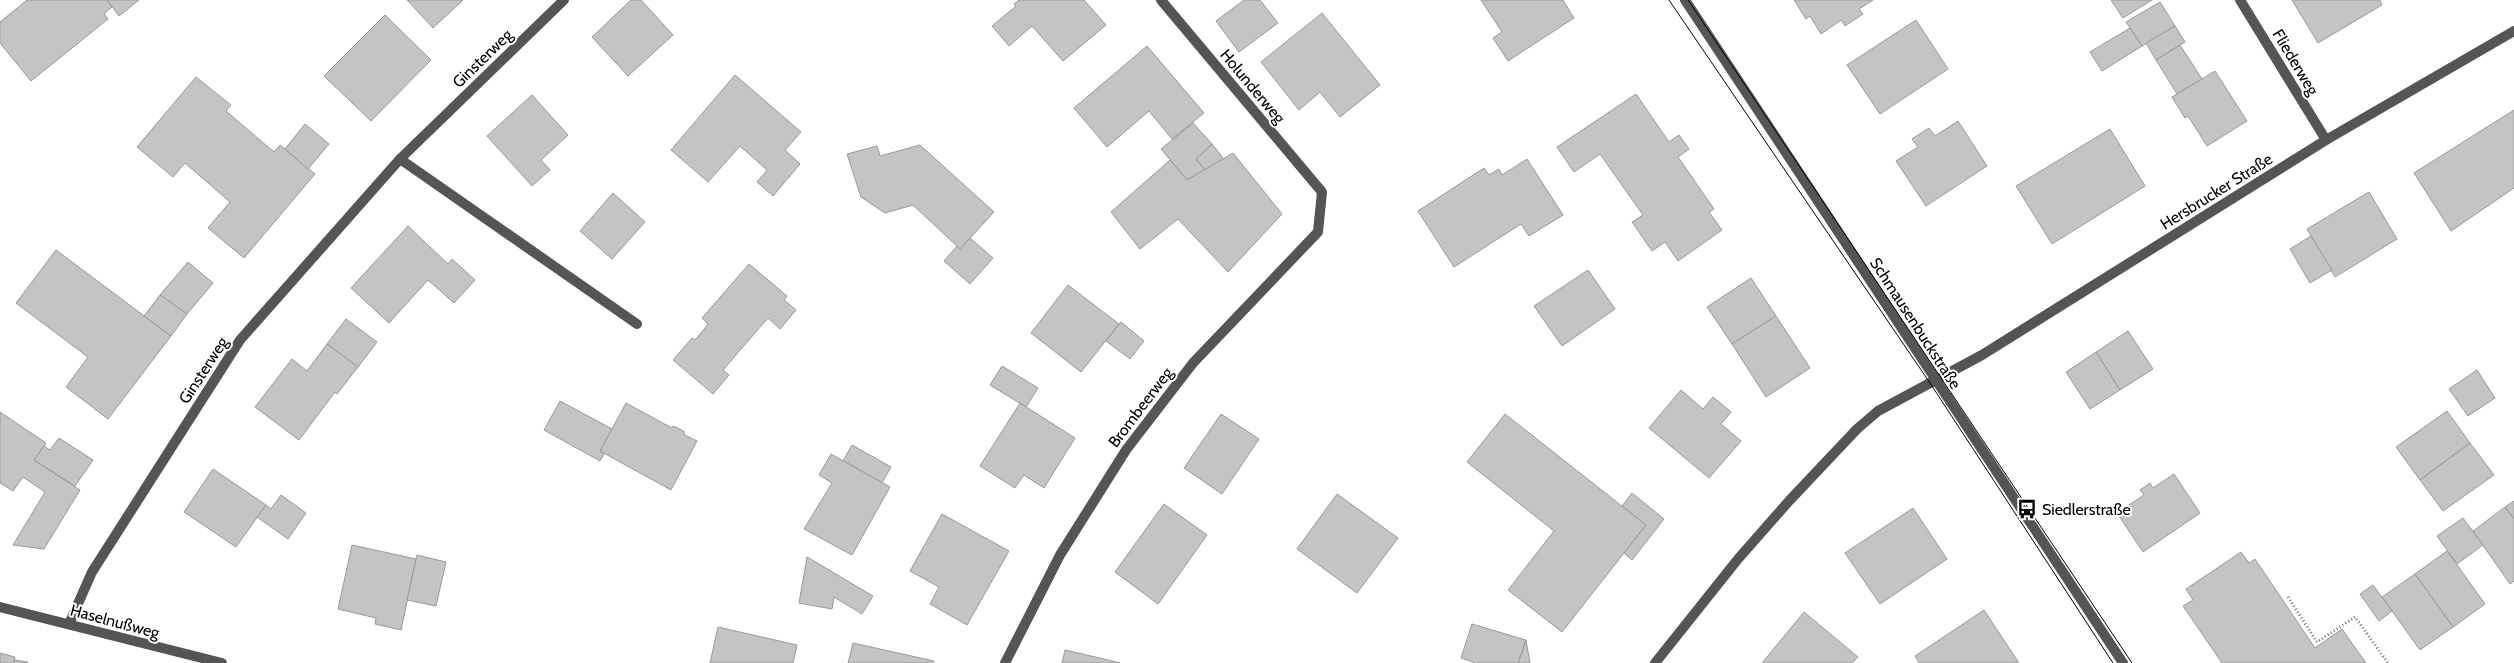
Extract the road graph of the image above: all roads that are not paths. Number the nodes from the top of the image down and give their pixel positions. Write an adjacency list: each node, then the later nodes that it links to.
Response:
1 (564, 0): 7 (street, Ginsterweg)
2 (1161, 0): 8 (street, Holunderweg)
3 (1685, 0): 10 (street, Schmausenbuckstraße)
4 (2240, 0): 6 (street, Fliederweg)
5 (2514, 31): 6 (street, Hersbrucker Straße)
6 (2326, 140): 10 (street, Hersbrucker Straße)
7 (400, 159): 9 (street); 12 (street, Ginsterweg)
8 (1322, 192): 15 (street, Brombeerweg)
9 (636, 324)
10 (1936, 380): 16 (street); 17 (street, Schmausenbuckstraße)
11 (0, 607): 12 (street, Haselnußweg)
12 (69, 624): 13 (street, Haselnußweg)
13 (183, 659): 14 (street, Haselnußweg)
14 (222, 663)
15 (1004, 663)
16 (1655, 663)
17 (2122, 663)

